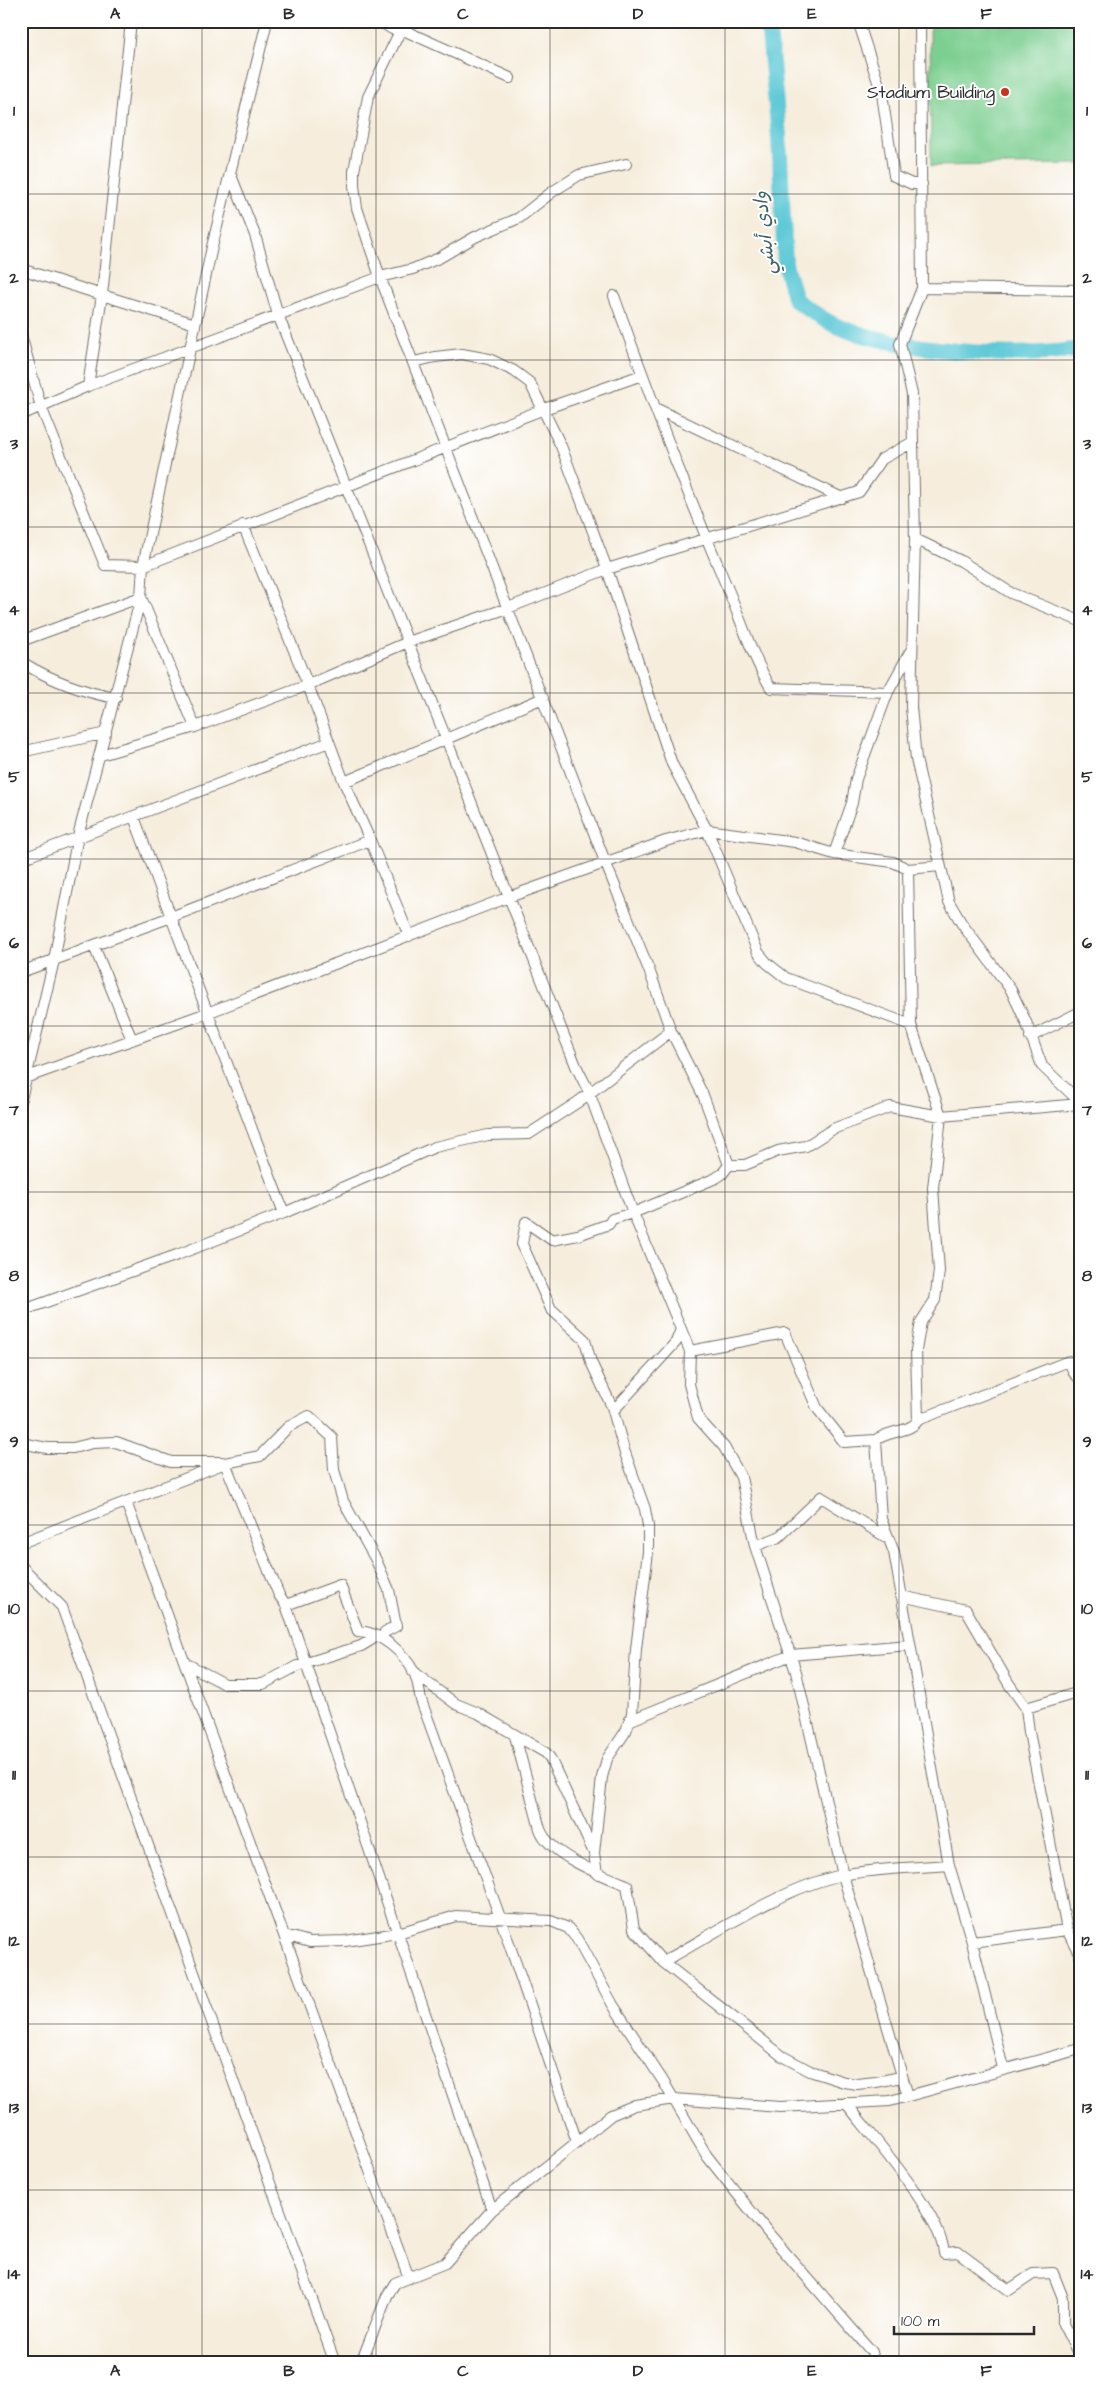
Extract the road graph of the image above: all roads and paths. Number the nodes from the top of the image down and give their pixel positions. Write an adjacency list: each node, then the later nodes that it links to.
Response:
1 (131, 21): 15 (street)
2 (267, 21): 9 (street)
3 (379, 21): 6 (street)
4 (858, 21): 10 (street)
5 (920, 21): 10 (street)
6 (403, 25): 7 (street); 12 (street)
7 (510, 78)
8 (626, 164): 12 (street)
9 (230, 173): 17 (street); 18 (street)
10 (922, 184): 13 (street)
11 (21, 269): 15 (street)
12 (380, 277): 17 (street); 21 (street)
13 (922, 288): 14 (street); 28 (street)
14 (1080, 290)
15 (102, 294): 18 (street); 23 (street)
16 (614, 296): 22 (street)
17 (278, 315): 20 (street); 30 (street)
18 (195, 324): 20 (street)
19 (21, 335): 24 (street)
20 (189, 348): 23 (street); 35 (street)
21 (414, 362): 25 (street); 29 (street)
22 (642, 375): 25 (street); 26 (street)
23 (88, 386): 24 (street)
24 (41, 407): 27 (street); 35 (street)
25 (544, 409): 29 (street); 36 (street)
26 (657, 409): 31 (street); 33 (street)
27 (21, 415)
28 (913, 442): 31 (street); 34 (street)
29 (446, 448): 30 (street); 38 (street)
30 (346, 487): 32 (street); 41 (street)
31 (842, 498): 33 (street)
32 (243, 526): 35 (street); 44 (street)
33 (706, 538): 36 (street); 45 (street)
34 (915, 539): 39 (street); 42 (street)
35 (143, 566): 37 (street)
36 (606, 569): 38 (street); 56 (street)
37 (141, 597): 40 (street); 46 (street); 48 (street)
38 (508, 608): 41 (street); 47 (street)
39 (1080, 620)
40 (21, 641)
41 (408, 642): 44 (street); 50 (street)
42 (910, 652): 45 (street); 62 (street)
43 (21, 659): 46 (street)
44 (308, 685): 48 (street); 51 (street)
45 (888, 692): 59 (street)
46 (116, 698): 49 (street)
47 (543, 698): 50 (street); 61 (street)
48 (195, 727): 53 (street)
49 (106, 733): 52 (street); 53 (street)
50 (448, 739): 54 (street); 64 (street)
51 (329, 742): 54 (street); 55 (street)
52 (21, 752)
53 (101, 755): 57 (street)
54 (344, 782): 58 (street)
55 (134, 817): 57 (street); 65 (street)
56 (708, 830): 59 (street); 61 (street); 72 (street)
57 (78, 836): 60 (street); 68 (street)
58 (370, 840): 65 (street); 66 (street)
59 (834, 854): 63 (street)
60 (21, 859)
61 (606, 864): 64 (street); 73 (street)
62 (940, 866): 63 (street); 74 (street)
63 (908, 869): 72 (street)
64 (509, 897): 66 (street); 77 (street)
65 (170, 917): 67 (street); 71 (street)
66 (409, 936): 71 (street)
67 (94, 946): 68 (street); 75 (street)
68 (54, 960): 69 (street); 76 (street)
69 (21, 972)
70 (1080, 1012): 74 (street)
71 (208, 1013): 75 (street); 82 (street)
72 (911, 1025): 80 (street)
73 (671, 1031): 77 (street); 81 (street)
74 (1030, 1037): 79 (street)
75 (132, 1040): 76 (street)
76 (24, 1078): 78 (street)
77 (589, 1092): 82 (street); 83 (street)
78 (21, 1099)
79 (1080, 1103): 80 (street)
80 (941, 1116): 81 (street); 89 (street)
81 (729, 1165): 83 (street)
82 (284, 1212): 84 (street)
83 (633, 1213): 85 (street); 88 (street)
84 (21, 1311)
85 (681, 1329): 86 (street); 88 (street)
86 (690, 1351): 90 (street); 96 (street)
87 (1080, 1379): 89 (street)
88 (614, 1411): 109 (street)
89 (918, 1420): 90 (street)
90 (876, 1440): 94 (street)
91 (21, 1443): 92 (street)
92 (225, 1463): 93 (street); 99 (street); 100 (street)
93 (126, 1502): 95 (street); 104 (street)
94 (889, 1539): 96 (street); 98 (street)
95 (21, 1543)
96 (755, 1546): 103 (street)
97 (21, 1566): 133 (street)
98 (901, 1596): 102 (street); 108 (street)
99 (286, 1605): 105 (street); 106 (street)
100 (386, 1632)
101 (371, 1640): 105 (street)
102 (909, 1645): 103 (street); 112 (street)
103 (791, 1655): 109 (street); 114 (street)
104 (185, 1663): 105 (street); 118 (street)
105 (306, 1664): 117 (street)
106 (414, 1672): 110 (street); 115 (street)
107 (1080, 1692): 108 (street)
108 (1026, 1708): 116 (street)
109 (631, 1720): 111 (street)
110 (515, 1736): 111 (street); 113 (street)
111 (594, 1853): 113 (street)
112 (949, 1864): 114 (street); 119 (street)
113 (597, 1874): 121 (street)
114 (843, 1875): 121 (street); 124 (street)
115 (501, 1920): 117 (street); 126 (street); 128 (street)
116 (1067, 1930): 119 (street); 120 (street)
117 (398, 1934): 118 (street); 129 (street)
118 (284, 1936): 130 (street)
119 (972, 1942): 123 (street)
120 (1080, 1956)
121 (663, 1962): 124 (street)
122 (1080, 2048): 123 (street)
123 (1003, 2068): 125 (street)
124 (901, 2076): 125 (street)
125 (908, 2096): 127 (street)
126 (674, 2099): 127 (street); 128 (street); 131 (street)
127 (846, 2104): 132 (street)
128 (577, 2142): 129 (street)
129 (492, 2210): 130 (street)
130 (409, 2278): 134 (street)
131 (872, 2352)
132 (1080, 2357)
133 (335, 2363)
134 (361, 2363)

